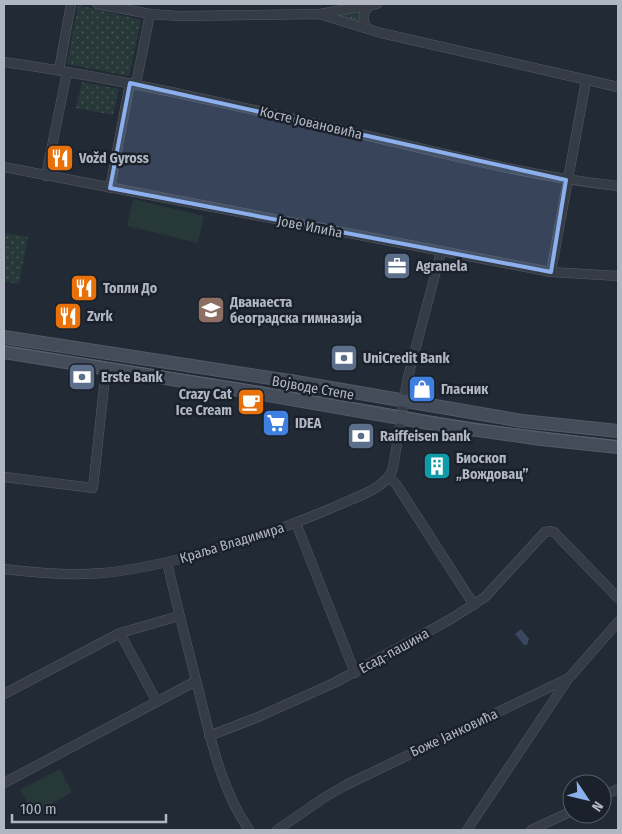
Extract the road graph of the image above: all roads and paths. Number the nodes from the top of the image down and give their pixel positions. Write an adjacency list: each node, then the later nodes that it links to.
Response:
1 (71, 4): 8 (street)
2 (97, 4): 4 (street)
3 (373, 5): 5 (street); 6 (street)
4 (150, 14): 5 (street); 10 (street)
5 (319, 14): 6 (street)
6 (367, 28): 9 (street)
7 (4, 62): 8 (street, Косте Јовановића)
8 (63, 71): 10 (street, Косте Јовановића); 13 (street)
9 (586, 81): 11 (street); 14 (street)
10 (133, 83): 14 (street, Косте Јовановића); 16 (street)
11 (618, 87)
12 (4, 167): 13 (street, Јове Илића)
13 (46, 176): 16 (street, Јове Илића)
14 (566, 180): 15 (street, Косте Јовановића); 18 (street)
15 (618, 186)
16 (110, 188): 17 (street, Јове Илића)
17 (441, 252): 18 (street, Јове Илића); 23 (street)
18 (550, 272): 19 (street, Јове Илића)
19 (618, 276)
20 (4, 337): 23 (main road, Војводе Степе)
21 (4, 352): 22 (main road, Војводе Степе)
22 (106, 368): 24 (main road, Војводе Степе); 28 (street)
23 (403, 401): 24 (street); 25 (main road, Војводе Степе)
24 (400, 418): 26 (main road, Војводе Степе); 27 (street)
25 (618, 431)
26 (618, 447)
27 (391, 472): 29 (street, Краља Владимира); 33 (street)
28 (4, 477)
29 (296, 523): 30 (street, Краља Владимира); 37 (street)
30 (167, 562): 31 (street, Краља Владимира); 34 (street)
31 (4, 569)
32 (618, 598): 33 (street, Есад-пашина)
33 (474, 606): 37 (street, Есад-пашина)
34 (179, 616): 36 (street); 39 (street)
35 (618, 622): 38 (street, Боже Јанковића)
36 (120, 632): 40 (street); 41 (street)
37 (355, 673): 42 (street, Есад-пашина)
38 (569, 678): 46 (street, Боже Јанковића); 47 (street)
39 (196, 681): 41 (street); 42 (street)
40 (4, 694)
41 (157, 702): 43 (street)
42 (209, 736): 45 (street)
43 (4, 783)
44 (562, 816): 48 (street)
45 (249, 830)
46 (277, 830)
47 (467, 830)
48 (531, 830)

